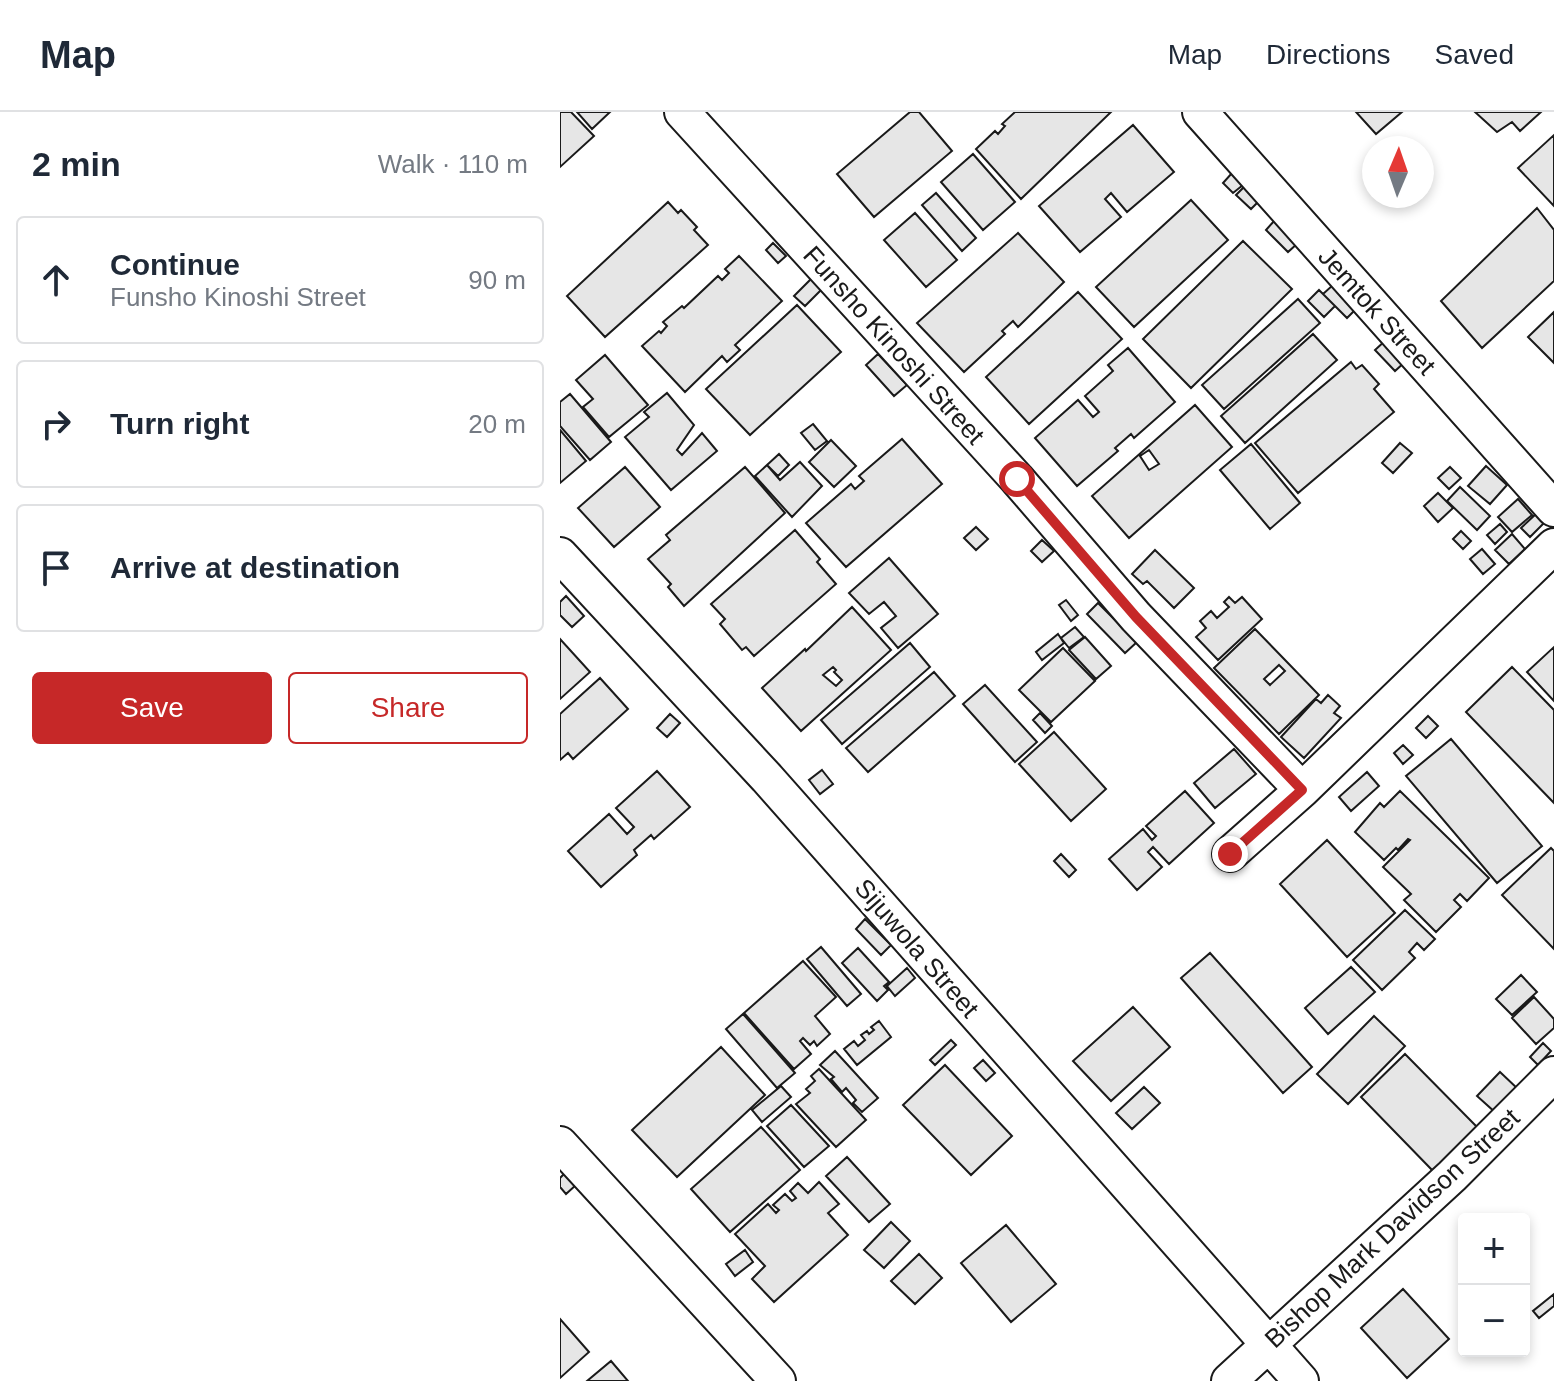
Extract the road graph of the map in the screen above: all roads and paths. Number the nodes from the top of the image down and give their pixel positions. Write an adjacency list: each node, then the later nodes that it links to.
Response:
1 (682, 112): 6 (street, Funsho Kinoshi Street)
2 (1200, 112): 3 (street, Jemtok Street)
3 (1554, 509)
4 (1554, 546): 6 (street)
5 (560, 555): 10 (street, Sijuwola Street)
6 (1302, 790): 7 (street)
7 (1230, 854)
8 (1554, 1074): 10 (street, Bishop Mark Davidson Street)
9 (560, 1144): 11 (street)
10 (1267, 1346): 12 (street, Bishop Mark Davidson Street); 13 (street, Sijuwola Street)
11 (778, 1381)
12 (1229, 1381)
13 (1301, 1381)

